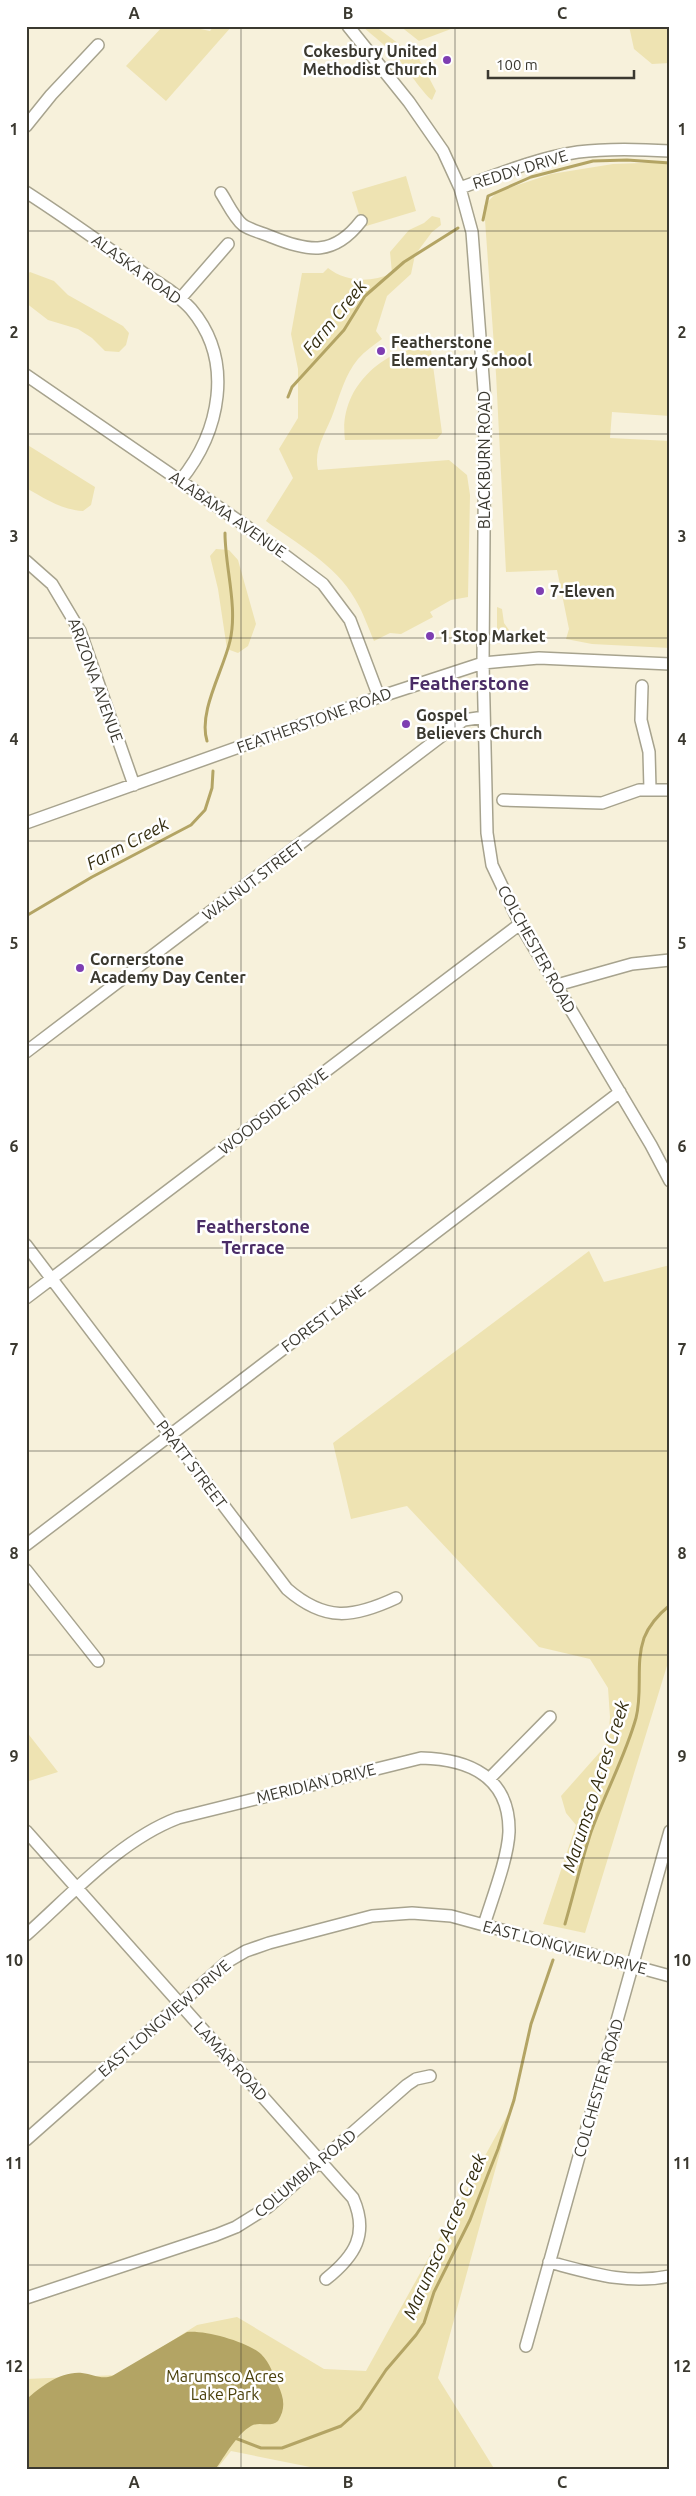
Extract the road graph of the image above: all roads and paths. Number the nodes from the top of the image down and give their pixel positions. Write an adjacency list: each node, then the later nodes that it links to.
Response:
1 (348, 26): 5 (street, BLACKBURN ROAD)
2 (98, 45): 3 (street)
3 (26, 126)
4 (670, 151): 5 (street, REDDY DRIVE)
5 (460, 188): 14 (street, BLACKBURN ROAD)
6 (26, 192): 10 (street, ALASKA ROAD)
7 (221, 193): 8 (street)
8 (361, 221)
9 (228, 244): 10 (street)
10 (180, 299): 12 (street, ALASKA ROAD)
11 (26, 376): 12 (street, ALABAMA AVENUE)
12 (180, 481): 17 (street, ALABAMA AVENUE)
13 (26, 561): 19 (street, ARIZONA AVENUE)
14 (483, 663): 15 (street, FEATHERSTONE ROAD); 17 (street, FEATHERSTONE ROAD); 18 (street, COLCHESTER ROAD)
15 (670, 664)
16 (642, 686): 20 (street)
17 (380, 697): 19 (street, FEATHERSTONE ROAD)
18 (484, 717): 24 (street, COLCHESTER ROAD); 27 (street, WALNUT STREET)
19 (134, 785): 23 (street, FEATHERSTONE ROAD)
20 (650, 789): 21 (street); 22 (street)
21 (670, 790)
22 (503, 800)
23 (26, 823)
24 (520, 924): 26 (street, COLCHESTER ROAD); 31 (street, WOODSIDE DRIVE)
25 (670, 960): 26 (street)
26 (556, 986): 28 (street, COLCHESTER ROAD)
27 (26, 1052)
28 (620, 1092): 29 (street, COLCHESTER ROAD); 33 (street, FOREST LANE)
29 (670, 1181)
30 (26, 1245): 31 (street, PRATT STREET)
31 (52, 1279): 32 (street, WOODSIDE DRIVE); 33 (street, PRATT STREET)
32 (26, 1298)
33 (169, 1435): 34 (street, FOREST LANE); 36 (street, PRATT STREET)
34 (26, 1545)
35 (26, 1570): 37 (street)
36 (396, 1598)
37 (98, 1661)
38 (550, 1717): 39 (street)
39 (489, 1779): 42 (street, MERIDIAN DRIVE); 43 (street, MERIDIAN DRIVE)
40 (670, 1830): 45 (street, COLCHESTER ROAD)
41 (26, 1831): 42 (street, LAMAR ROAD)
42 (78, 1889): 44 (street, MERIDIAN DRIVE); 47 (street, LAMAR ROAD)
43 (484, 1925): 45 (street, EAST LONGVIEW DRIVE); 47 (street, EAST LONGVIEW DRIVE)
44 (26, 1935)
45 (632, 1966): 46 (street, EAST LONGVIEW DRIVE); 51 (street, COLCHESTER ROAD)
46 (670, 1976)
47 (179, 2003): 49 (street, EAST LONGVIEW DRIVE); 50 (street, LAMAR ROAD)
48 (430, 2076): 50 (street, COLUMBIA ROAD)
49 (26, 2140)
50 (321, 2162): 53 (street, LAMAR ROAD); 54 (street, COLUMBIA ROAD)
51 (550, 2262): 52 (street); 55 (street, COLCHESTER ROAD)
52 (670, 2276)
53 (326, 2279)
54 (26, 2298)
55 (526, 2346)

